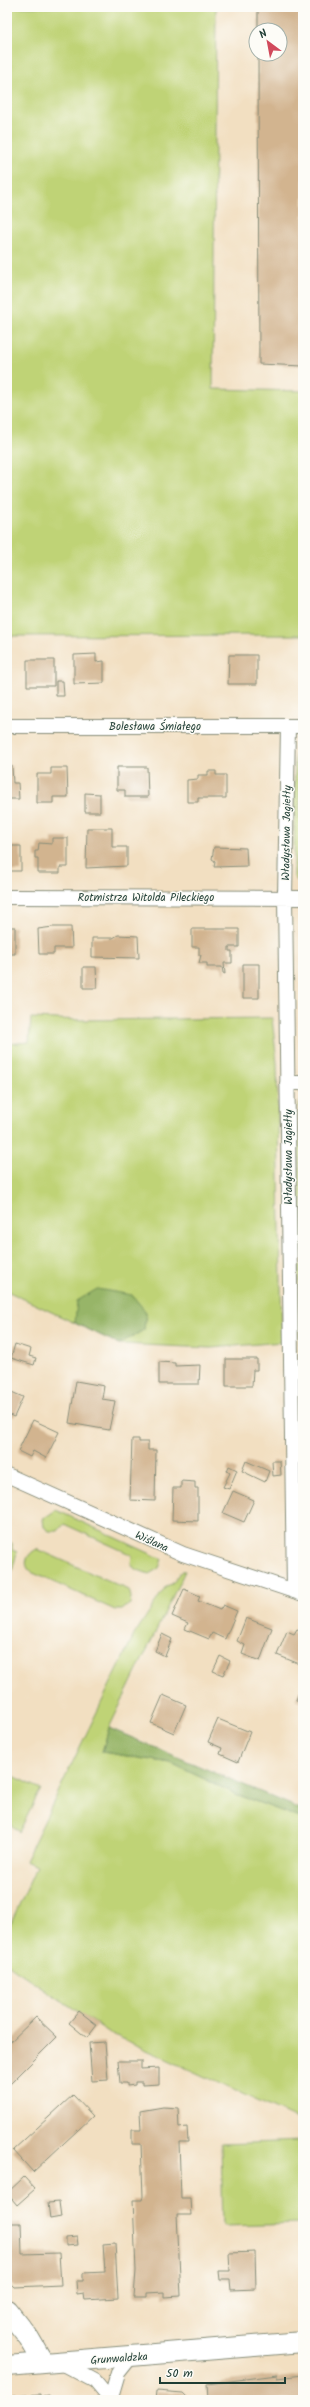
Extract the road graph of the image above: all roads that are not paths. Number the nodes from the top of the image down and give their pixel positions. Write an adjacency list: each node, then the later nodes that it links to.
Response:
1 (7, 726): 2 (street, Bolesława Śmiałego)
2 (288, 726): 3 (street, Bolesława Śmiałego); 5 (street, Władysława Jagiełły)
3 (303, 726)
4 (7, 897): 5 (street, Rotmistrza Witolda Pileckiego)
5 (285, 897): 6 (street, Rotmistrza Witolda Pileckiego); 7 (street, Władysława Jagiełły)
6 (303, 898)
7 (287, 1083): 8 (street); 9 (street, Władysława Jagiełły)
8 (303, 1083)
9 (297, 1370): 11 (street, Władysława Jagiełły)
10 (7, 1475): 11 (street, Wiślana)
11 (299, 1592)
12 (7, 2310): 15 (street)
13 (303, 2342): 14 (street, Grunwaldzka)
14 (130, 2358): 15 (street, Grunwaldzka); 17 (street)
15 (51, 2362): 16 (street, Grunwaldzka); 17 (street)
16 (7, 2366)
17 (110, 2400)

